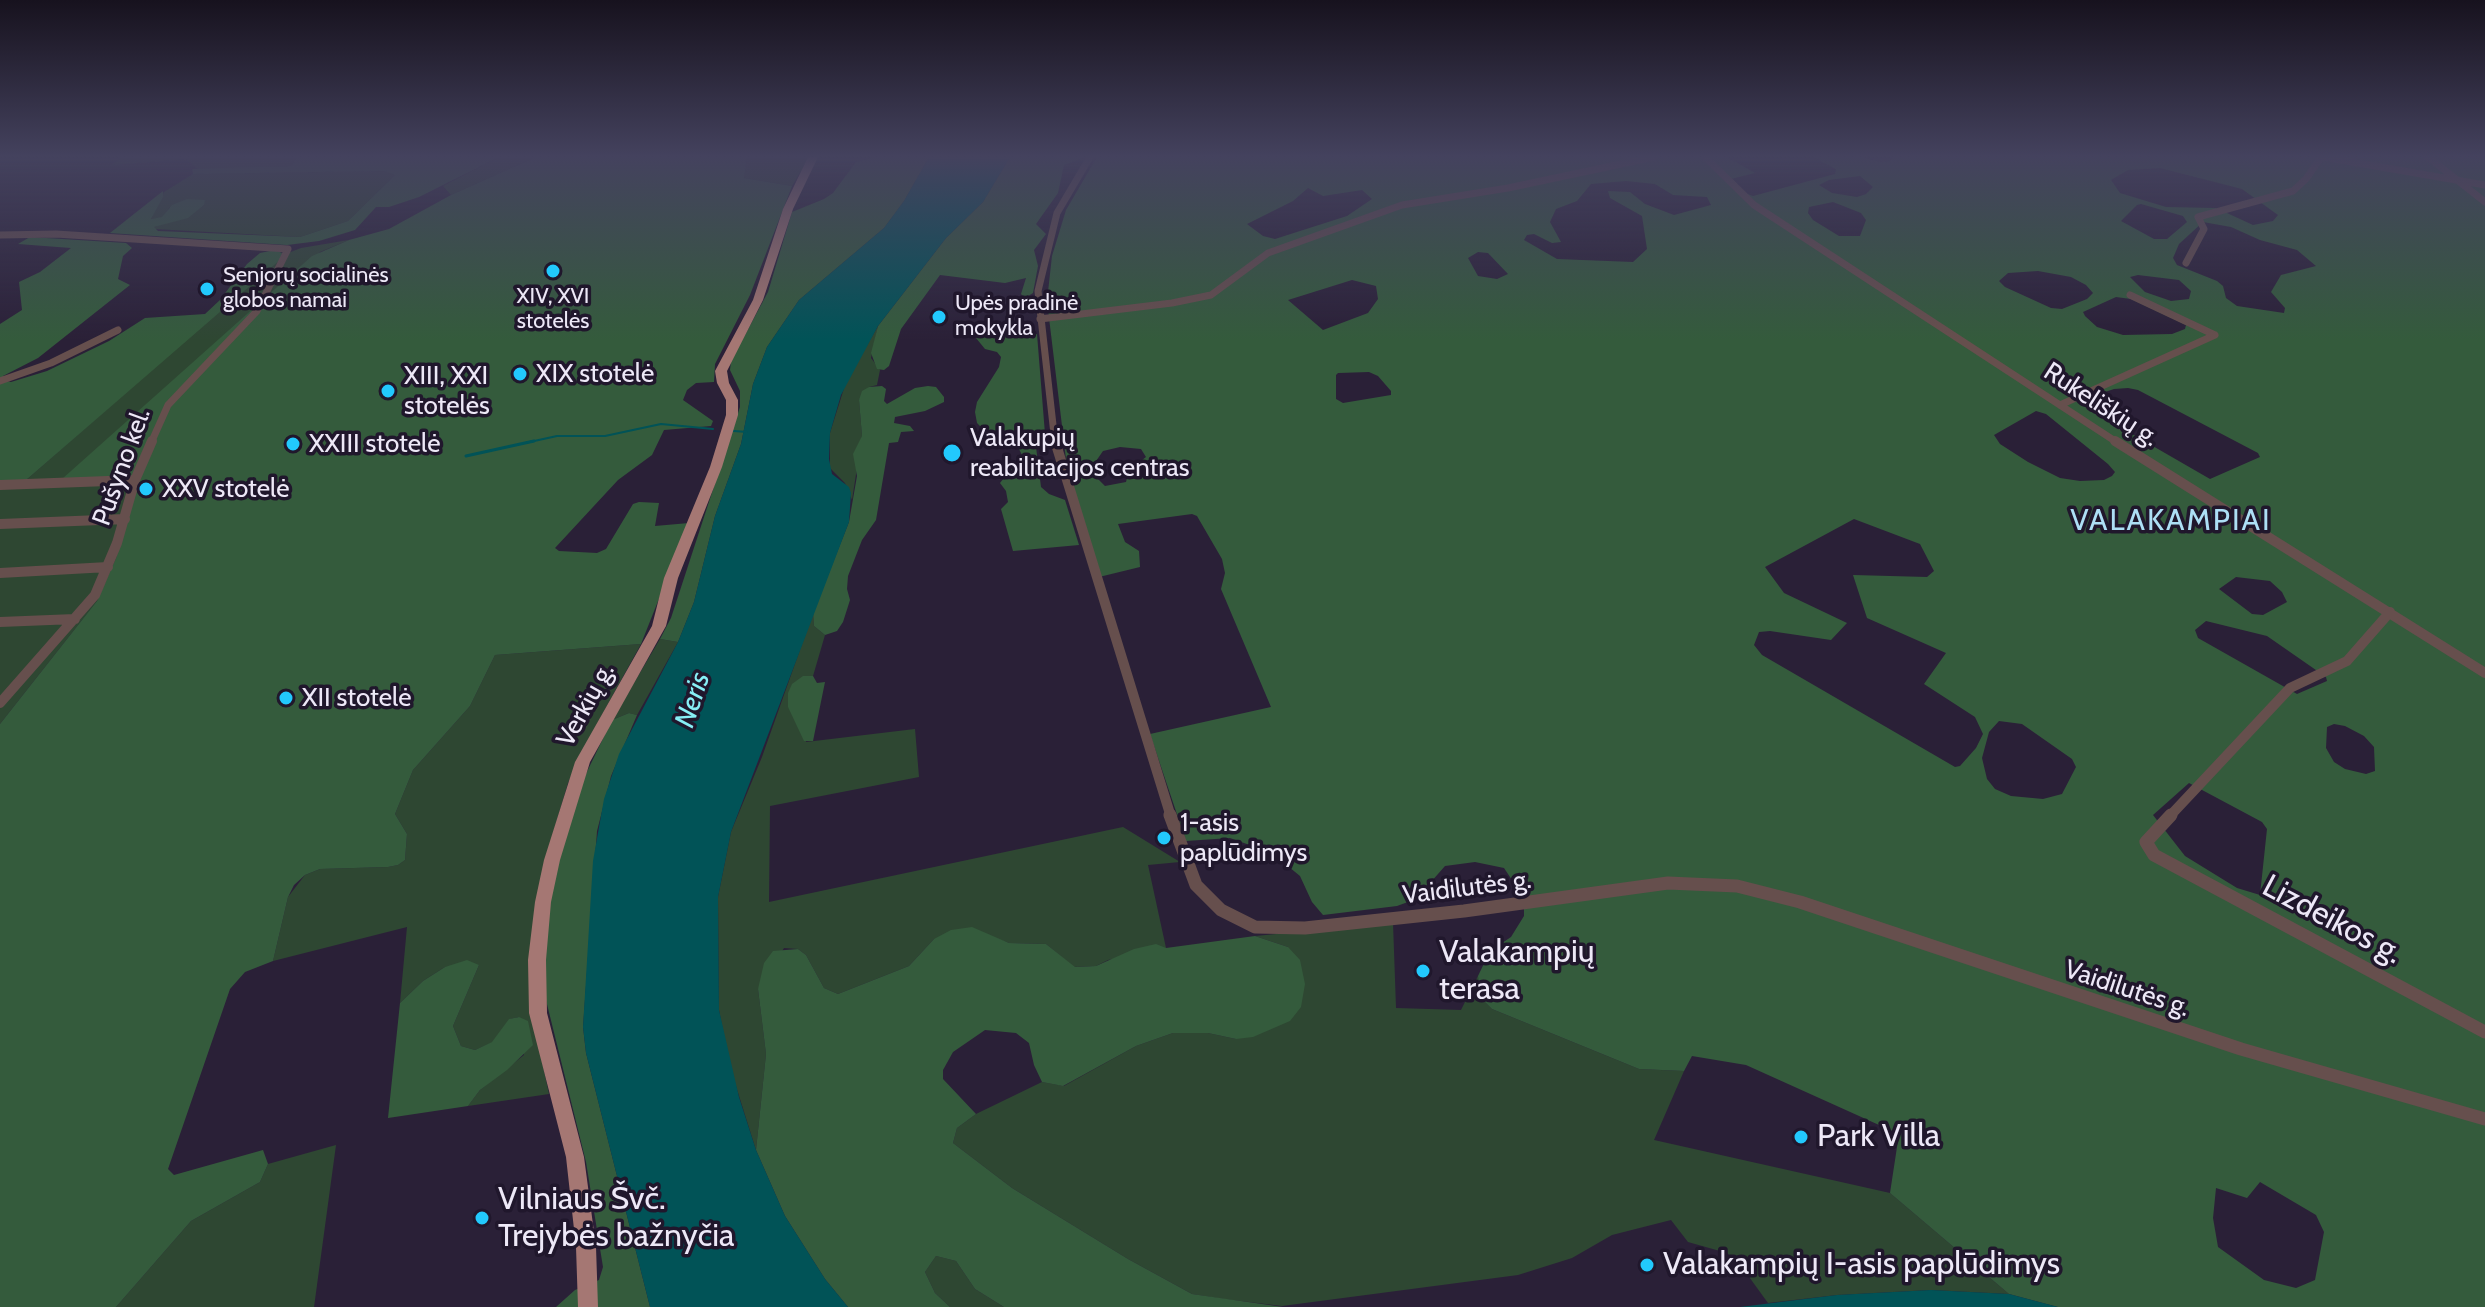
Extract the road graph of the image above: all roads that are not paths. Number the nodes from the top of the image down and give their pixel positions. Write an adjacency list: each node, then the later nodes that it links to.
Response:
1 (785, 218): 26 (main road, Verkių g.)
2 (1056, 218): 9 (street, Vaidilutės g.)
3 (1364, 218): 9 (street)
4 (1774, 218): 12 (street, Rukeliškių g.)
5 (2198, 218): 7 (street)
6 (0, 235): 13 (street, Pušyno kel.)
7 (2186, 263)
8 (2130, 295): 12 (street)
9 (1040, 319): 25 (street, Vaidilutės g.)
10 (118, 330): 11 (street)
11 (0, 381)
12 (2060, 405): 19 (street, Rukeliškių g.)
13 (135, 480): 14 (street); 15 (street, Pušyno kel.)
14 (0, 485)
15 (125, 519): 16 (street); 17 (street, Pušyno kel.)
16 (0, 524)
17 (108, 567): 18 (street); 20 (street, Pušyno kel.)
18 (0, 573)
19 (2390, 612): 22 (street, Rukeliškių g.); 24 (street, Lizdeikos g.)
20 (75, 619): 21 (street); 23 (street, Pušyno kel.)
21 (0, 622)
22 (2485, 673)
23 (0, 703)
24 (2485, 1032)
25 (2485, 1119)
26 (588, 1307)

